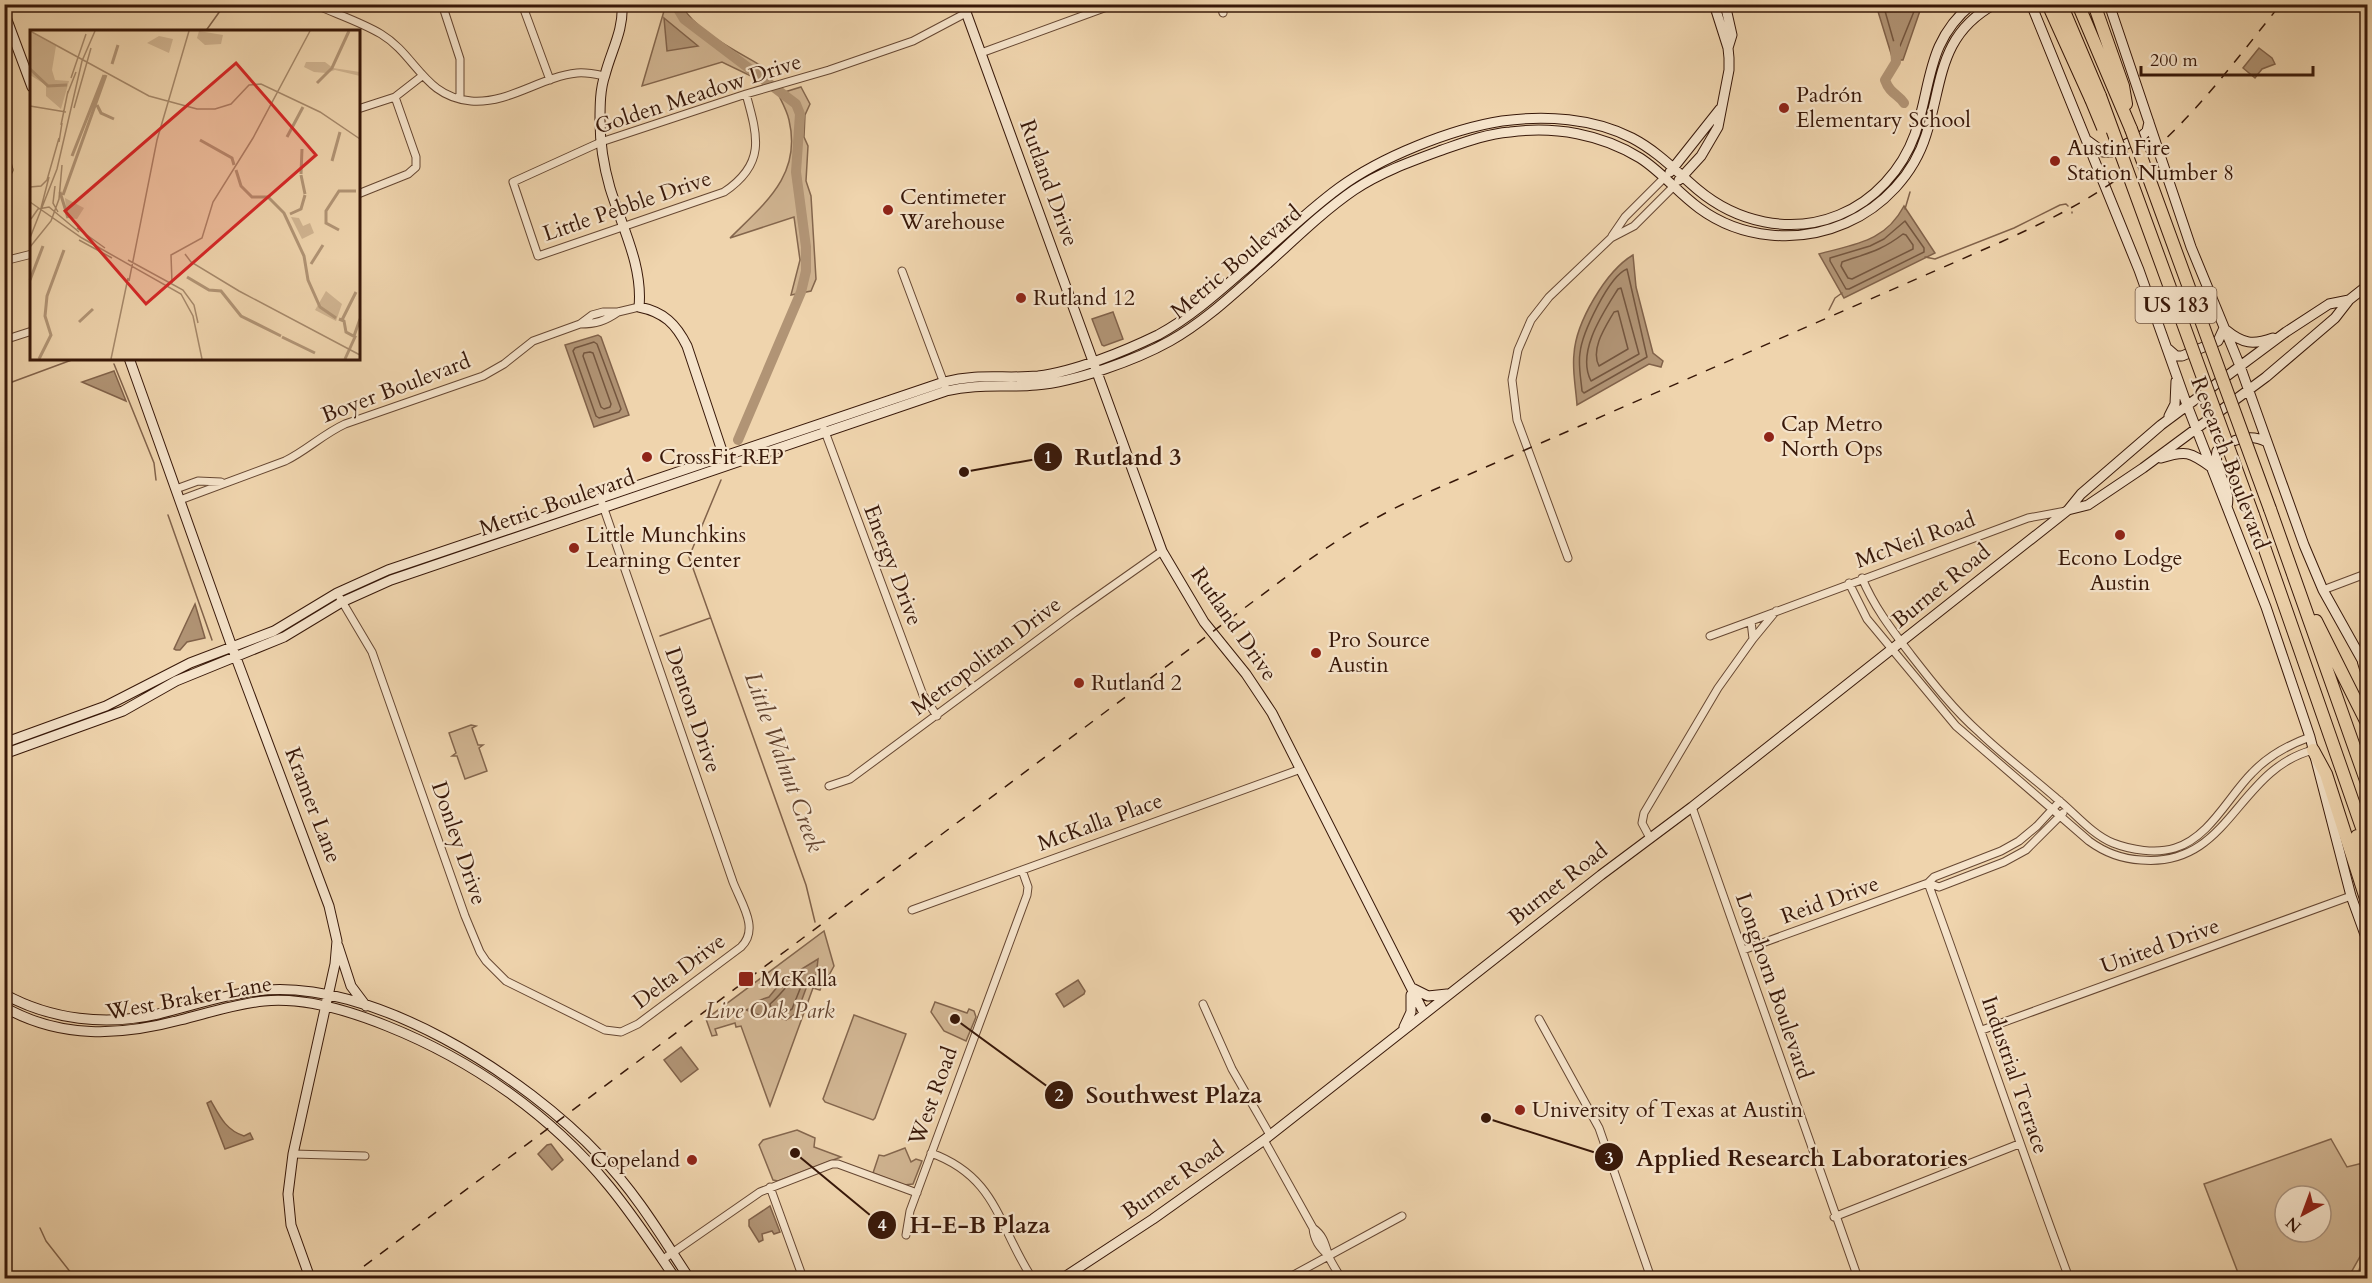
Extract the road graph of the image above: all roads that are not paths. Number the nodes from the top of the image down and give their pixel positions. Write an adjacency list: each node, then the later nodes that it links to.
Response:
1 (314, 4): 24 (street)
2 (442, 4): 32 (street)
3 (522, 4): 26 (street)
4 (622, 4): 25 (main road)
5 (751, 4): 6 (street)
6 (773, 4)
7 (1115, 4): 23 (street)
8 (1220, 4): 21 (street)
9 (1714, 4): 22 (main road)
10 (1725, 4): 22 (main road)
11 (1972, 4): 38 (main road, Metric Boulevard)
12 (1995, 4): 41 (main road, Metric Boulevard)
13 (2031, 4): 39 (main road, Research Boulevard)
14 (2048, 4): 31 (highway)
15 (2061, 4): 31 (highway, US 183)
16 (2078, 4): 28 (highway)
17 (2094, 4): 28 (highway)
18 (2109, 4): 36 (main road, Research Boulevard)
19 (964, 9): 23 (main road, Rutland Drive); 29 (street, Golden Meadow Drive)
20 (4, 12): 27 (main road)
21 (1223, 13)
22 (1728, 48): 34 (main road)
23 (981, 53): 72 (main road, Rutland Drive)
24 (422, 76): 30 (street); 32 (street)
25 (604, 76): 26 (street); 40 (main road)
26 (550, 80): 32 (street)
27 (30, 82)
28 (2118, 88): 96 (highway, US 183, bridge)
29 (746, 94): 40 (street, Golden Meadow Drive); 54 (street, Little Pebble Drive)
30 (396, 96): 33 (street); 52 (street)
31 (2095, 97): 116 (highway, US 183, bridge)
32 (460, 99)
33 (360, 108)
34 (1720, 109): 44 (main road); 47 (main road)
35 (1514, 120): 37 (main road); 44 (main road, Metric Boulevard); 46 (main road, Metric Boulevard)
36 (2149, 123): 39 (main road); 66 (main road, Research Boulevard)
37 (1515, 131): 48 (main road, Metric Boulevard); 50 (main road, Metric Boulevard)
38 (1913, 138): 41 (main road); 43 (main road, Metric Boulevard)
39 (2086, 139): 70 (main road, Research Boulevard)
40 (602, 142): 54 (main road); 58 (street, Golden Meadow Drive)
41 (1924, 142): 45 (main road, Metric Boulevard)
42 (4, 151): 49 (street)
43 (1900, 164): 45 (main road); 53 (main road, Metric Boulevard)
44 (1673, 168): 47 (main road, Metric Boulevard); 48 (main road)
45 (1909, 170): 55 (main road, Metric Boulevard)
46 (1357, 176): 50 (main road); 63 (main road, Metric Boulevard)
47 (1683, 176): 51 (main road); 53 (main road, Metric Boulevard)
48 (1664, 178): 51 (main road, Metric Boulevard); 56 (street)
49 (4, 180)
50 (1362, 185): 65 (main road, Metric Boulevard)
51 (1673, 187): 55 (main road, Metric Boulevard); 56 (street)
52 (360, 193)
53 (1792, 224): 55 (main road)
54 (623, 227): 58 (street, Little Pebble Drive); 64 (main road)
55 (1792, 236)
56 (1611, 238): 92 (street)
57 (30, 255): 59 (street)
58 (538, 256)
59 (4, 261)
60 (902, 271): 75 (street)
61 (2367, 285): 62 (main road, Burnet Road)
62 (2349, 300): 68 (main road, Burnet Road); 76 (main road, Burnet Road)
63 (1207, 302): 65 (main road); 72 (main road, Metric Boulevard)
64 (639, 307): 83 (main road); 85 (street, Boyer Boulevard)
65 (1214, 310): 72 (main road, Metric Boulevard)
66 (2224, 327): 68 (main road); 70 (main road); 73 (main road, Research Boulevard)
67 (30, 332): 69 (street)
68 (2281, 335): 73 (main road, Burnet Road)
69 (4, 340)
70 (2166, 347): 74 (main road, Research Boulevard)
71 (130, 360): 86 (main road, Kramer Lane)
72 (1095, 366): 75 (main road, Metric Boulevard); 91 (main road, Rutland Drive)
73 (2240, 366): 76 (main road, Research Boulevard); 77 (main road, Burnet Road)
74 (2176, 375): 77 (main road, Research Boulevard); 78 (main road)
75 (945, 386): 79 (main road, Metric Boulevard)
76 (2248, 390): 80 (main road, Burnet Road); 81 (main road, Research Boulevard)
77 (2187, 405): 78 (main road, Burnet Road); 80 (main road, Research Boulevard)
78 (2166, 421): 90 (main road, Burnet Road)
79 (824, 427): 83 (main road, Metric Boulevard); 108 (street, Energy Drive)
80 (2196, 428): 82 (main road, Burnet Road); 84 (main road, Research Boulevard)
81 (2267, 442): 89 (main road); 97 (main road, Research Boulevard)
82 (2153, 460): 84 (main road); 90 (main road, Burnet Road)
83 (725, 461): 88 (main road, Metric Boulevard)
84 (2212, 468): 89 (main road, Research Boulevard)
85 (223, 482): 86 (street, Boyer Boulevard); 87 (street, Boyer Boulevard)
86 (176, 489): 87 (main road, Kramer Lane)
87 (180, 500): 105 (main road, Kramer Lane)
88 (602, 503): 98 (main road, Metric Boulevard); 133 (street, Denton Drive)
89 (2227, 508): 112 (main road, Research Boulevard)
90 (2068, 510): 94 (street, McNeil Road); 103 (main road, Burnet Road)
91 (1162, 551): 108 (street, Metropolitan Drive); 117 (main road, Rutland Drive)
92 (1568, 558)
93 (2367, 573): 97 (street)
94 (1862, 578): 95 (street, McNeil Road); 103 (street)
95 (1849, 583): 99 (street, McNeil Road); 104 (street)
96 (2299, 589): 110 (highway); 119 (highway, US 183)
97 (2323, 590): 106 (main road, Research Boulevard)
98 (339, 598): 105 (main road, Metric Boulevard); 153 (street, Donley Drive)
99 (1776, 611): 100 (street, McNeil Road); 102 (street, McNeil Road)
100 (1751, 621): 101 (street, McNeil Road); 102 (street)
101 (1710, 636)
102 (1753, 639): 125 (street, McNeil Road)
103 (1902, 643): 104 (main road, Burnet Road); 120 (street)
104 (1893, 650): 121 (main road, Burnet Road); 123 (street)
105 (234, 652): 109 (main road, Metric Boulevard); 111 (main road, Metric Boulevard); 134 (main road, Kramer Lane)
106 (2366, 666): 107 (highway)
107 (2367, 675)
108 (937, 716): 118 (street, Metropolitan Drive)
109 (54, 725): 111 (main road); 113 (main road, Metric Boulevard)
110 (2367, 725)
111 (57, 735): 115 (main road, Metric Boulevard)
112 (2310, 737): 114 (main road, Research Boulevard); 122 (street)
113 (4, 743)
114 (2313, 750): 124 (street); 130 (main road, Research Boulevard); 131 (highway)
115 (4, 754)
116 (2340, 767): 126 (highway, US 183); 128 (highway)
117 (1301, 768): 127 (street, McKalla Place); 137 (main road, Rutland Drive)
118 (829, 786)
119 (2367, 786)
120 (2060, 801): 122 (street); 123 (street, Reid Drive)
121 (1692, 807): 125 (main road, Burnet Road); 136 (street, Longhorn Boulevard)
122 (2068, 808): 124 (street, Reid Drive)
123 (2052, 809): 124 (street); 129 (street, Reid Drive)
124 (2061, 816): 129 (street, Reid Drive)
125 (1650, 838): 138 (main road, Burnet Road)
126 (2367, 845)
127 (1022, 870): 132 (street, McKalla Place); 158 (street, West Road)
128 (2367, 876)
129 (1928, 883): 136 (street, Reid Drive); 152 (street, Industrial Terrace)
130 (2351, 896): 135 (main road, Research Boulevard); 152 (street, United Drive)
131 (2367, 905)
132 (912, 910)
133 (751, 932): 153 (street, Delta Drive)
134 (337, 941): 140 (main road, Kramer Lane); 143 (main road)
135 (2367, 943)
136 (1743, 950): 164 (street, Longhorn Boulevard)
137 (1410, 986): 138 (main road); 147 (main road, Rutland Drive); 151 (main road)
138 (1449, 994): 147 (main road, Burnet Road)
139 (8, 995): 141 (main road, West Braker Lane); 145 (main road)
140 (329, 995): 143 (main road, West Braker Lane); 144 (main road, Kramer Lane); 146 (main road, West Braker Lane)
141 (25, 1004): 146 (main road, West Braker Lane); 148 (main road)
142 (1203, 1004): 156 (street)
143 (366, 1006): 154 (main road, West Braker Lane)
144 (326, 1007): 150 (main road, West Braker Lane); 155 (main road, West Braker Lane); 159 (main road, Kramer Lane)
145 (6, 1008): 148 (main road, West Braker Lane)
146 (174, 1009): 150 (main road)
147 (1424, 1013): 151 (main road, Burnet Road)
148 (21, 1015): 150 (main road, West Braker Lane)
149 (1539, 1019): 177 (street)
150 (179, 1021)
151 (1403, 1030): 156 (main road, Burnet Road)
152 (1982, 1030): 157 (street, Industrial Terrace)
153 (621, 1032)
154 (486, 1062): 155 (main road); 166 (main road, West Braker Lane)
155 (480, 1073): 168 (main road, West Braker Lane)
156 (1267, 1137): 167 (street); 174 (main road, Burnet Road)
157 (2019, 1144): 164 (street); 179 (street, Industrial Terrace)
158 (932, 1153): 162 (street, West Road); 173 (street)
159 (293, 1154): 160 (street); 169 (main road, Kramer Lane)
160 (364, 1156)
161 (770, 1187): 162 (street); 166 (street); 172 (street)
162 (916, 1193): 165 (street, West Road)
163 (1402, 1216): 167 (street)
164 (1834, 1217): 178 (street, Longhorn Boulevard)
165 (906, 1234)
166 (672, 1252): 168 (street); 171 (main road, West Braker Lane)
167 (1329, 1256): 175 (street); 176 (street)
168 (662, 1260): 170 (main road, West Braker Lane)
169 (310, 1278)
170 (675, 1278)
171 (689, 1278)
172 (803, 1278)
173 (1032, 1278)
174 (1063, 1278)
175 (1288, 1278)
176 (1341, 1278)
177 (1650, 1278)
178 (1857, 1278)
179 (2069, 1278)

